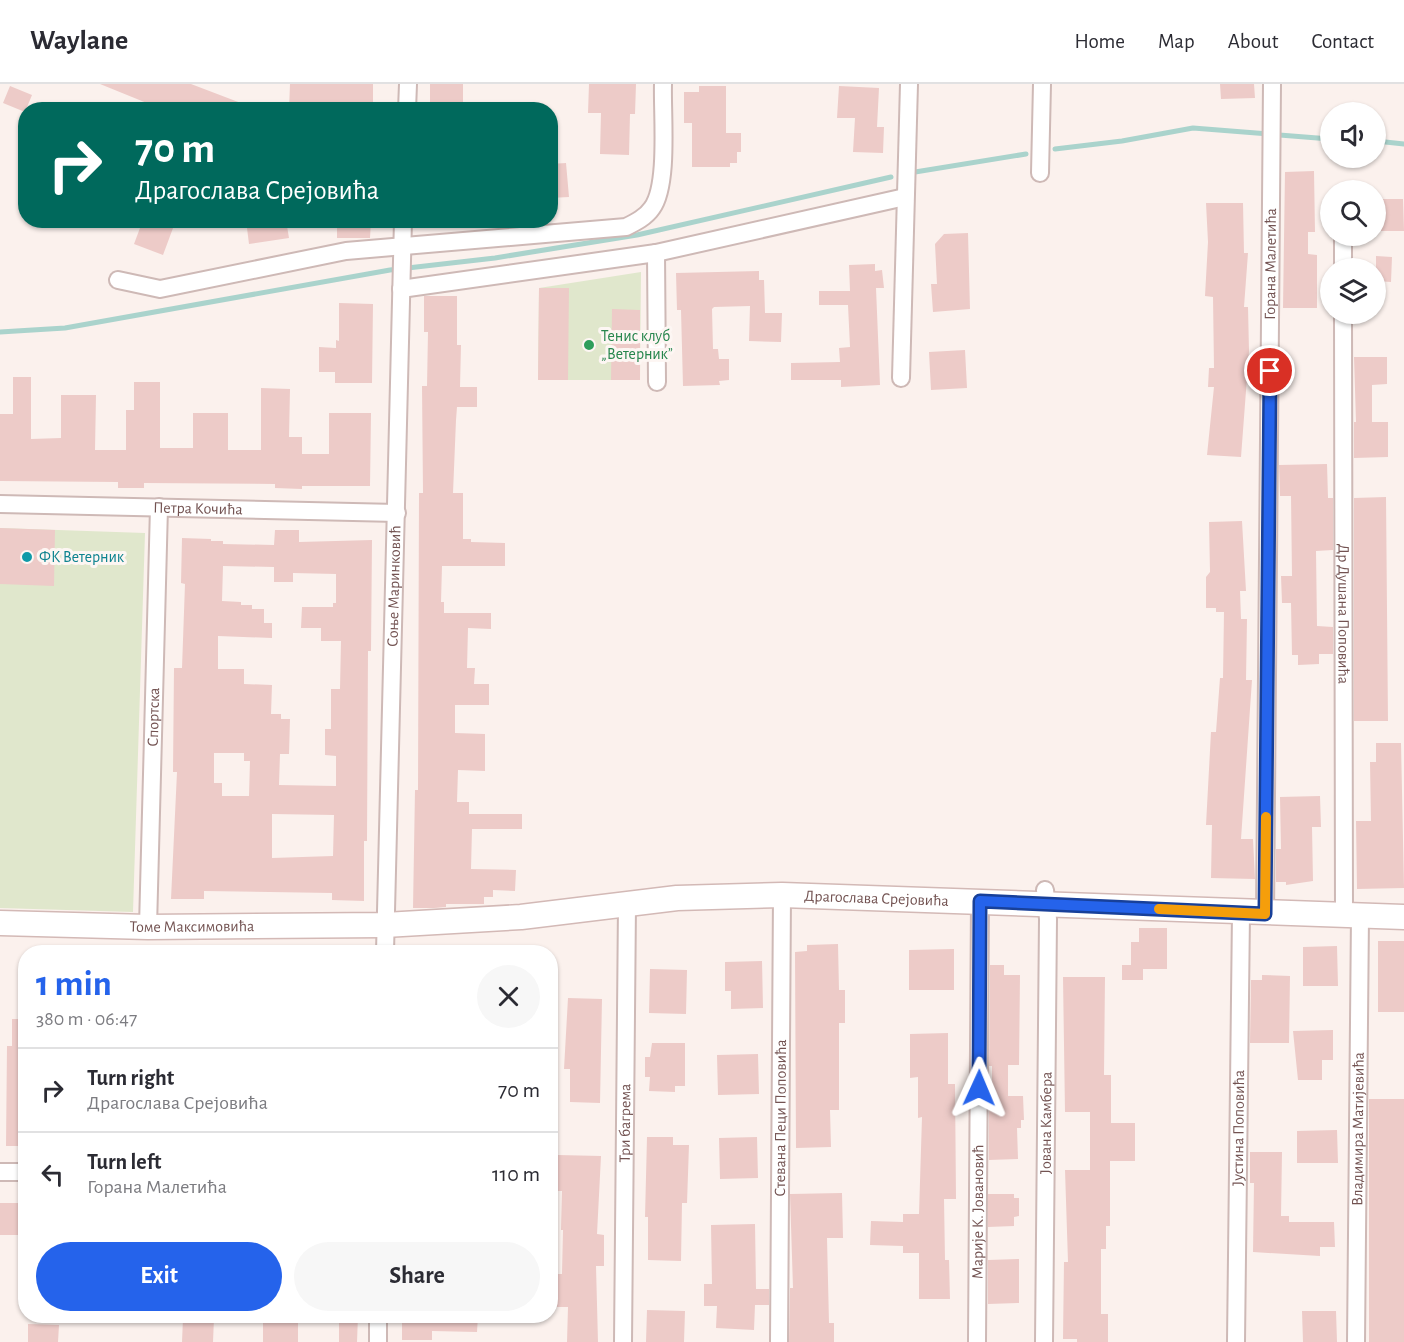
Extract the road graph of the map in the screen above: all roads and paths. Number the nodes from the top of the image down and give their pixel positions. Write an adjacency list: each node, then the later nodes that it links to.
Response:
1 (408, 84): 6 (street)
2 (663, 84): 10 (street)
3 (909, 84): 8 (street)
4 (1042, 84): 7 (street)
5 (1272, 84): 25 (street, Горана Малетића)
6 (407, 102)
7 (1040, 173)
8 (905, 197): 11 (street); 15 (street)
9 (403, 228): 10 (street, Соње Маринковић)
10 (402, 245): 12 (street); 13 (street, Соње Маринковић)
11 (656, 254): 13 (street); 16 (street)
12 (118, 280)
13 (401, 289): 19 (street, Соње Маринковић)
14 (1344, 324): 26 (street, Др Душана Поповића)
15 (901, 378)
16 (657, 382)
17 (0, 504): 18 (street, Петра Кочића)
18 (159, 507): 19 (street, Петра Кочића); 30 (street, Спортска)
19 (397, 513): 29 (street, Соње Маринковић)
20 (782, 895): 22 (street, Драгослава Срејовића); 23 (street, Драгослава Срејовића); 37 (street, Стевана Пеци Поповића)
21 (1046, 897): 22 (street, Драгослава Срејовића); 24 (street, Драгослава Срејовића); 39 (street, Јована Камбера)
22 (980, 901): 38 (street, Марије К. Јовановић)
23 (627, 904): 29 (street, Драгослава Срејовића); 36 (street, Три багрема)
24 (1241, 914): 25 (street, Драгослава Срејовића); 40 (street, Јустина Поповића)
25 (1265, 914): 26 (street, Драгослава Срејовића)
26 (1352, 915): 27 (street, Драгослава Срејовића); 41 (street, Владимира Матијевића)
27 (1404, 917)
28 (0, 923): 30 (street, Томе Максимовића)
29 (385, 925): 30 (street, Томе Максимовића); 31 (street, Соње Маринковић)
30 (148, 927)
31 (385, 945)
32 (0, 1172): 33 (street)
33 (18, 1172)
34 (378, 1323): 35 (street)
35 (378, 1342)
36 (623, 1342)
37 (779, 1342)
38 (977, 1342)
39 (1044, 1342)
40 (1236, 1342)
41 (1356, 1342)

